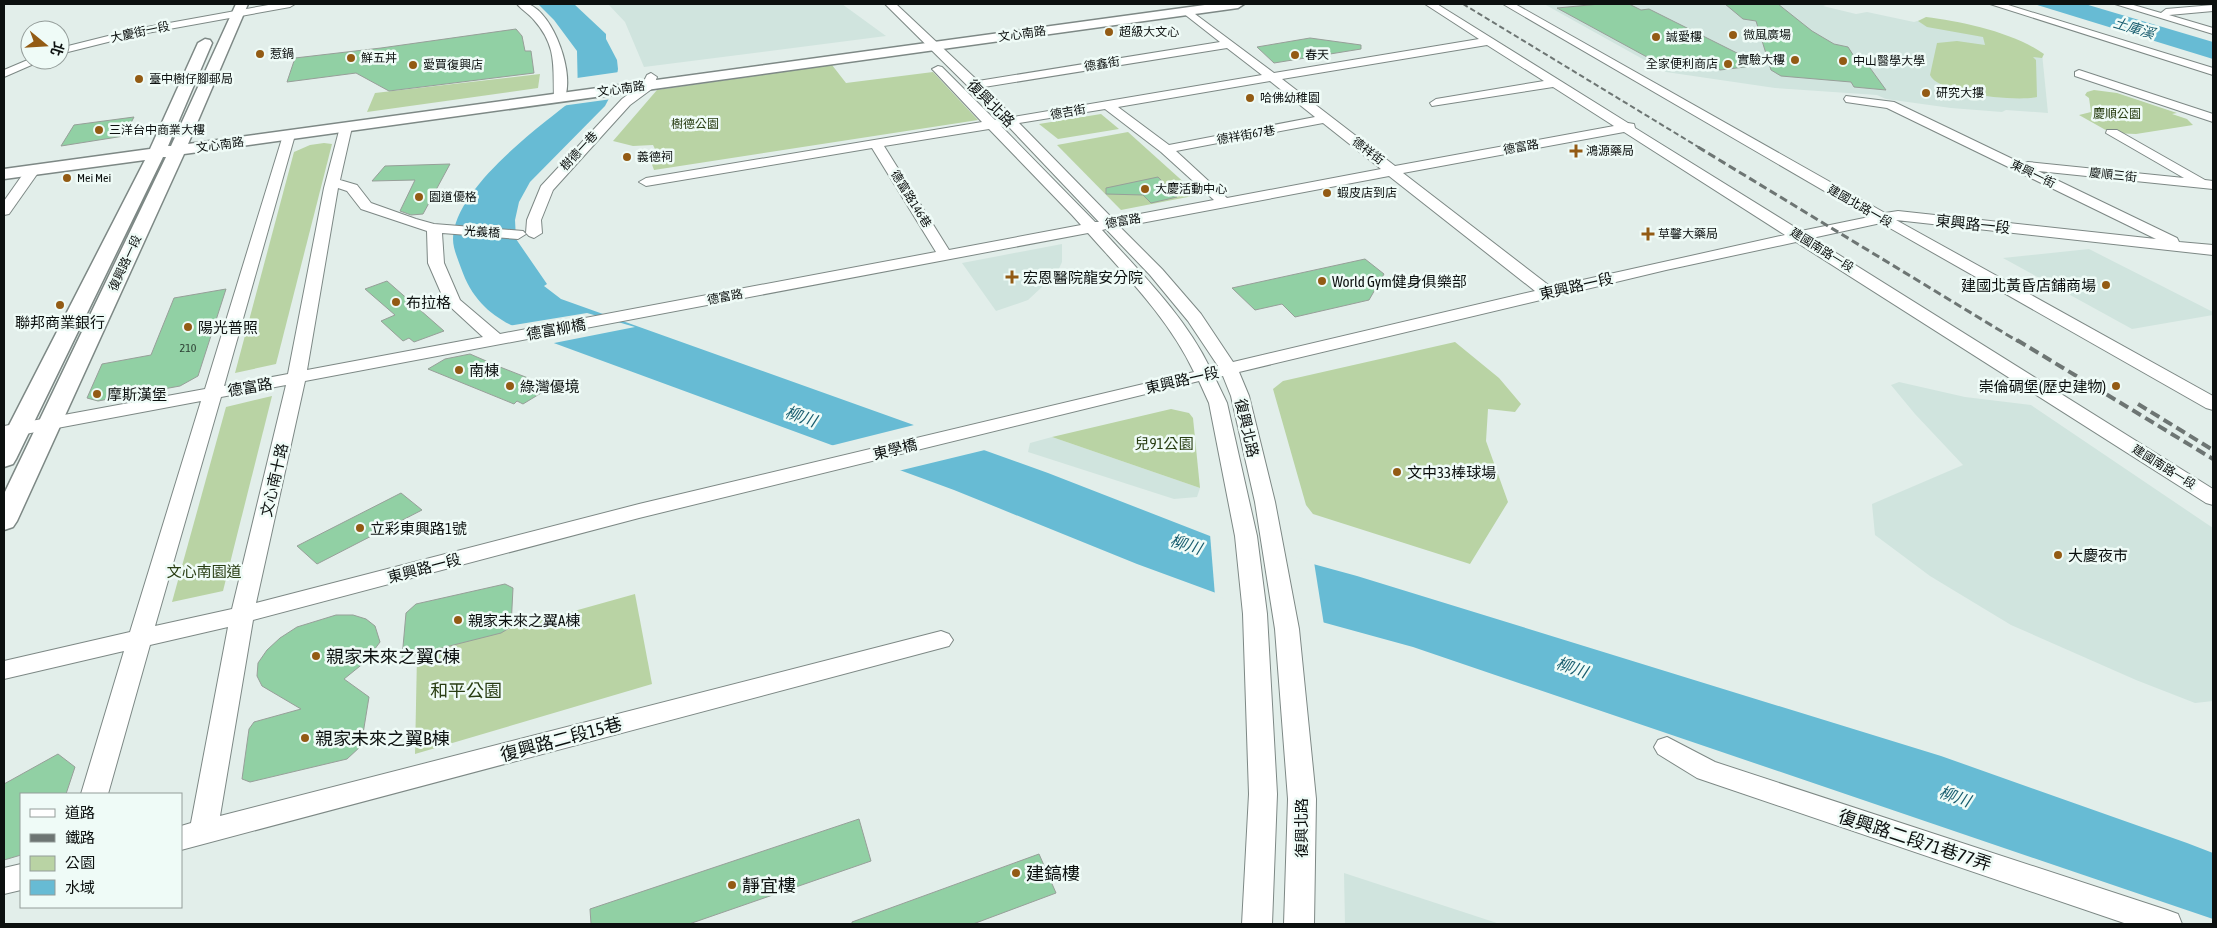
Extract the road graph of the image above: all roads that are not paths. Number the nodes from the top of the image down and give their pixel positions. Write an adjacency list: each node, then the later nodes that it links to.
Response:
1 (290, 4): 13 (street, 大慶街一段)
2 (522, 4): 28 (street)
3 (877, 4): 17 (street, 復興北路)
4 (890, 4): 17 (street, 復興北路)
5 (1238, 4): 11 (main road, 文心南路)
6 (1430, 4): 16 (street, 建國南路一段)
7 (1508, 4): 53 (street, 建國北路一段)
8 (1524, 4): 53 (street, 建國北路一段)
9 (1995, 4): 21 (street)
10 (2120, 4): 14 (street)
11 (1183, 7): 17 (main road, 文心南路); 18 (street, 德祥街)
12 (2213, 8): 14 (street)
13 (232, 9): 19 (street, 大慶街一段); 41 (main road, 復興路一段); 41 (main road, 復興路一段)
14 (2154, 14): 15 (street)
15 (2213, 31)
16 (1489, 41): 24 (street, 德吉街); 26 (street, 建國南路一段)
17 (922, 44): 25 (main road, 文心南路); 27 (street, 復興北路); 35 (street, 復興北路)
18 (1229, 44): 24 (street, 德祥街); 27 (street, 德鑫街)
19 (70, 48)
20 (20, 67): 22 (street)
21 (2213, 72)
22 (4, 74)
23 (2079, 74): 32 (street)
24 (1273, 78): 31 (street, 德吉街); 33 (street, 德祥街)
25 (650, 81): 28 (main road, 文心南路); 57 (street, 樹德一巷)
26 (1556, 83): 30 (street); 37 (street, 建國南路一段)
27 (974, 85): 34 (street, 復興北路)
28 (565, 92): 36 (main road, 文心南路); 41 (main road, 文心南路)
29 (1850, 99): 44 (street, 東興一街)
30 (1436, 103)
31 (1108, 105): 34 (street, 德吉街); 42 (street)
32 (2213, 118)
33 (1326, 119): 42 (street, 德祥街67巷); 46 (street, 德祥街)
34 (1010, 122): 35 (street, 德吉街); 54 (street, 復興北路)
35 (992, 124): 40 (street, 德吉街); 55 (street, 復興北路)
36 (346, 127): 39 (main road, 文心南路); 48 (street, 文心南十路)
37 (1629, 127): 46 (street, 德富路); 59 (street, 建國南路一段)
38 (2112, 133): 50 (street)
39 (289, 135): 41 (main road, 文心南路); 70 (street)
40 (876, 144): 49 (street, 德吉街); 62 (street, 德富路146巷)
41 (168, 147): 43 (main road, 文心南路); 45 (main road, 文心南路); 73 (main road, 復興路一段); 74 (main road, 復興路一段)
42 (1166, 149): 51 (street)
43 (4, 164)
44 (2013, 165): 50 (street, 慶順三街); 60 (street, 東興一街)
45 (33, 170): 47 (main road, 文心南路); 52 (street)
46 (1394, 170): 51 (street, 德富路); 64 (street, 德祥街)
47 (4, 174)
48 (333, 182): 56 (street, 光義橋); 69 (street, 文心南十路)
49 (646, 182)
50 (2210, 184)
51 (1225, 203): 54 (street, 德富路)
52 (4, 212)
53 (1890, 217): 59 (street, 東興路一段); 60 (street, 東興路一段); 71 (street, 建國北路一段); 72 (street, 建國北路一段)
54 (1109, 224): 55 (street, 德富路); 67 (street, 復興北路)
55 (1091, 227): 62 (street, 德富路); 68 (street, 復興北路)
56 (440, 229): 58 (street, 光義橋); 66 (street)
57 (534, 233)
58 (518, 234)
59 (1800, 236): 64 (street, 東興路一段); 78 (street, 建國南路一段)
60 (2187, 247): 61 (street, 東興路一段); 63 (street, 東興一街)
61 (2213, 250)
62 (945, 255): 65 (street, 德富路)
63 (2213, 261)
64 (1548, 293): 67 (street, 東興路一段)
65 (618, 318): 66 (street, 德富柳橋)
66 (495, 340): 69 (street, 德富路)
67 (1229, 369): 68 (street, 東興路一段); 90 (street, 復興北路)
68 (1206, 375): 75 (street, 東興路一段); 89 (street, 復興北路)
69 (295, 379): 70 (street, 德富路); 80 (street, 文心南十路)
70 (212, 393): 73 (street, 德富路); 81 (street)
71 (2213, 393)
72 (2213, 404)
73 (50, 423): 74 (street, 德富路); 79 (main road, 復興路一段)
74 (12, 430): 76 (main road, 復興路一段)
75 (946, 436): 77 (street, 東學橋)
76 (4, 459)
77 (843, 462): 80 (street, 東興路一段)
78 (2213, 498)
79 (4, 521)
80 (242, 615): 81 (street, 東興路一段); 86 (street, 文心南十路)
81 (142, 639): 83 (street, 東興路一段); 85 (street)
82 (941, 640): 86 (street, 復興路二段15巷)
83 (4, 670)
84 (1667, 747): 91 (street, 復興路二段71巷77弄)
85 (94, 793)
86 (192, 836)
87 (20, 877): 88 (street)
88 (4, 881)
89 (1257, 924)
90 (1299, 924)
91 (2167, 924)

